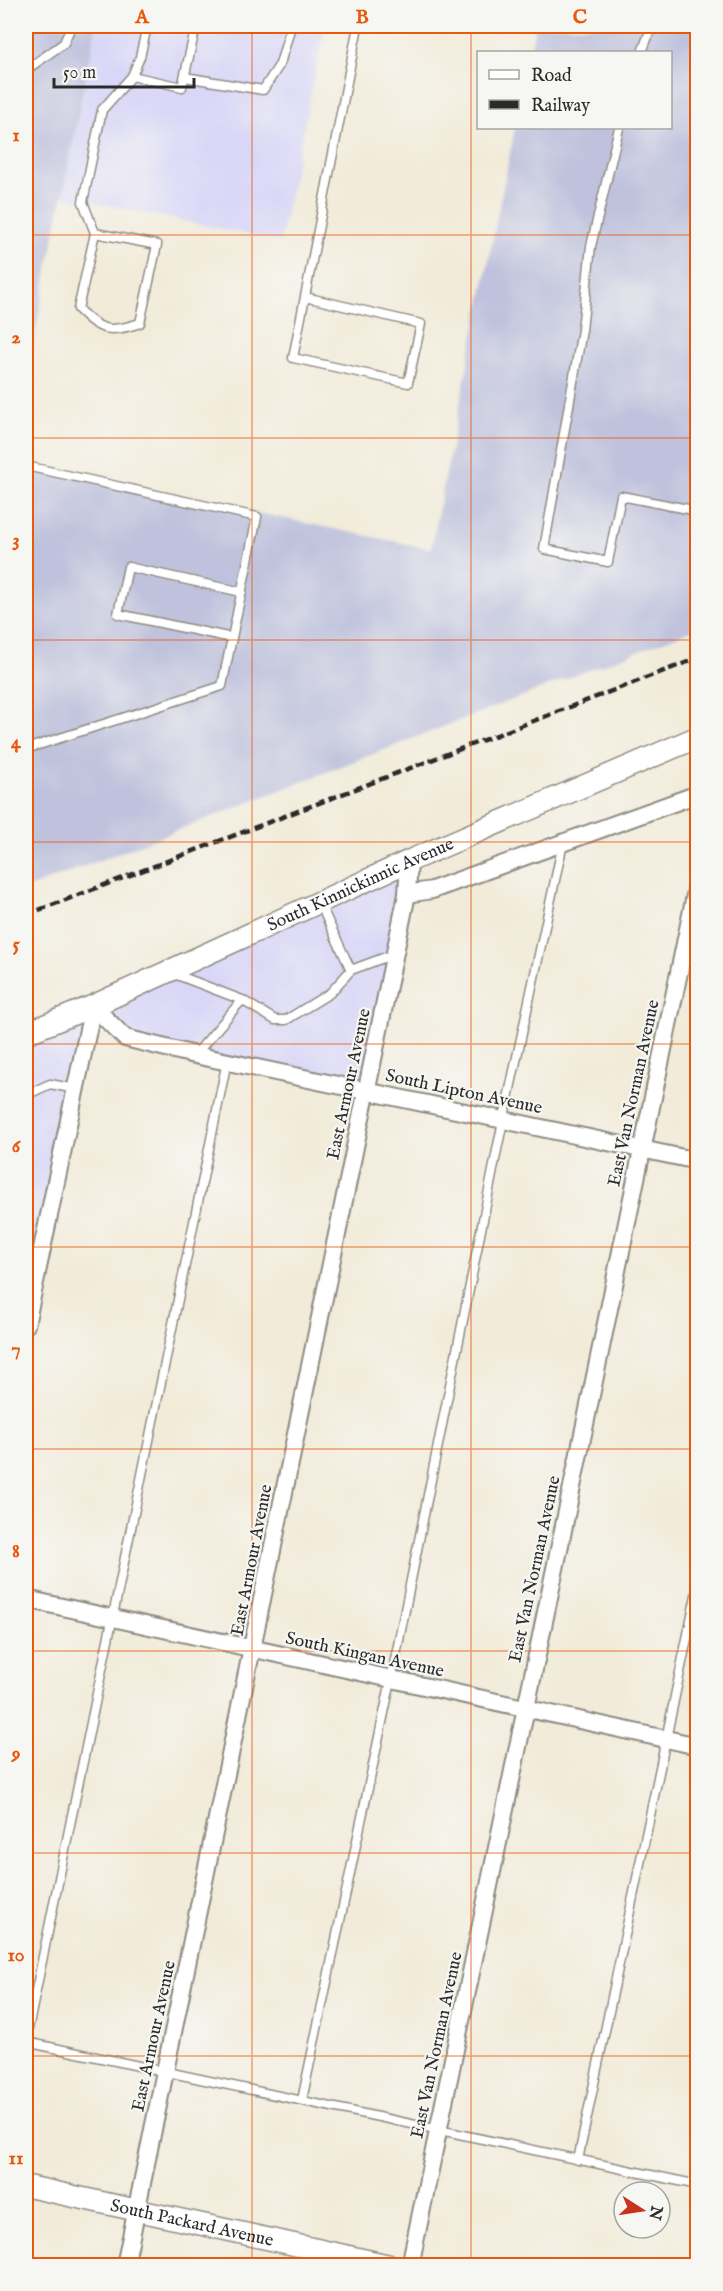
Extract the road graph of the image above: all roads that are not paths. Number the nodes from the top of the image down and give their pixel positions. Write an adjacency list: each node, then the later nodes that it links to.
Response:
1 (70, 26): 8 (lane)
2 (147, 26): 9 (lane)
3 (196, 26): 10 (lane)
4 (291, 26): 10 (lane)
5 (358, 26): 13 (lane)
6 (652, 26): 7 (lane)
7 (642, 51)
8 (26, 70)
9 (132, 76): 10 (lane); 12 (lane)
10 (184, 77)
11 (618, 129): 15 (lane)
12 (95, 233): 12 (lane)
13 (305, 297): 13 (lane)
14 (26, 466): 16 (lane)
15 (698, 511)
16 (242, 592): 17 (lane); 17 (lane)
17 (232, 638): 19 (lane)
18 (698, 737): 22 (street, South Kinnickinnic Avenue)
19 (26, 749)
20 (698, 794): 21 (street, South Kinnickinnic Avenue)
21 (563, 842): 24 (street, South Kinnickinnic Avenue); 37 (lane)
22 (408, 861): 24 (street, East Armour Avenue); 25 (street, South Kinnickinnic Avenue)
23 (698, 880): 38 (street, East Van Norman Avenue)
24 (407, 894): 26 (street, East Armour Avenue)
25 (319, 902): 27 (lane); 28 (street, South Kinnickinnic Avenue)
26 (394, 954): 27 (lane); 35 (street, East Armour Avenue)
27 (351, 970): 29 (lane)
28 (168, 971): 29 (lane); 30 (street, South Kinnickinnic Avenue)
29 (242, 1000): 32 (lane)
30 (93, 1006): 31 (street, South Kinnickinnic Avenue); 32 (street, South Lipton Avenue); 34 (street)
31 (26, 1033)
32 (195, 1054): 33 (street, South Lipton Avenue)
33 (227, 1061): 35 (street, South Lipton Avenue); 43 (lane)
34 (76, 1089): 36 (lane); 40 (street)
35 (366, 1090): 37 (street, South Lipton Avenue); 44 (street, East Armour Avenue)
36 (26, 1095)
37 (504, 1119): 38 (street, South Lipton Avenue); 45 (lane)
38 (642, 1149): 39 (street, South Lipton Avenue); 46 (street, East Van Norman Avenue)
39 (698, 1161)
40 (26, 1325)
41 (698, 1586): 47 (lane)
42 (26, 1599): 43 (street, South Kingan Avenue)
43 (111, 1618): 44 (street, South Kingan Avenue); 49 (lane)
44 (252, 1650): 45 (street, South Kingan Avenue); 50 (street, East Armour Avenue)
45 (391, 1680): 46 (street, South Kingan Avenue); 51 (lane)
46 (525, 1708): 47 (street, South Kingan Avenue); 52 (street, East Van Norman Avenue)
47 (666, 1740): 48 (street, South Kingan Avenue); 53 (lane)
48 (698, 1746)
49 (26, 2040): 50 (lane)
50 (166, 2070): 51 (lane); 56 (street, East Armour Avenue)
51 (302, 2100): 52 (lane)
52 (438, 2130): 53 (lane); 60 (street, East Van Norman Avenue)
53 (578, 2160): 54 (lane)
54 (698, 2185)
55 (26, 2186): 56 (street, South Packard Avenue)
56 (136, 2210): 58 (street, East Armour Avenue); 59 (street, South Packard Avenue)
57 (698, 2257): 61 (street)
58 (125, 2265)
59 (392, 2265)
60 (410, 2265)
61 (696, 2265)

